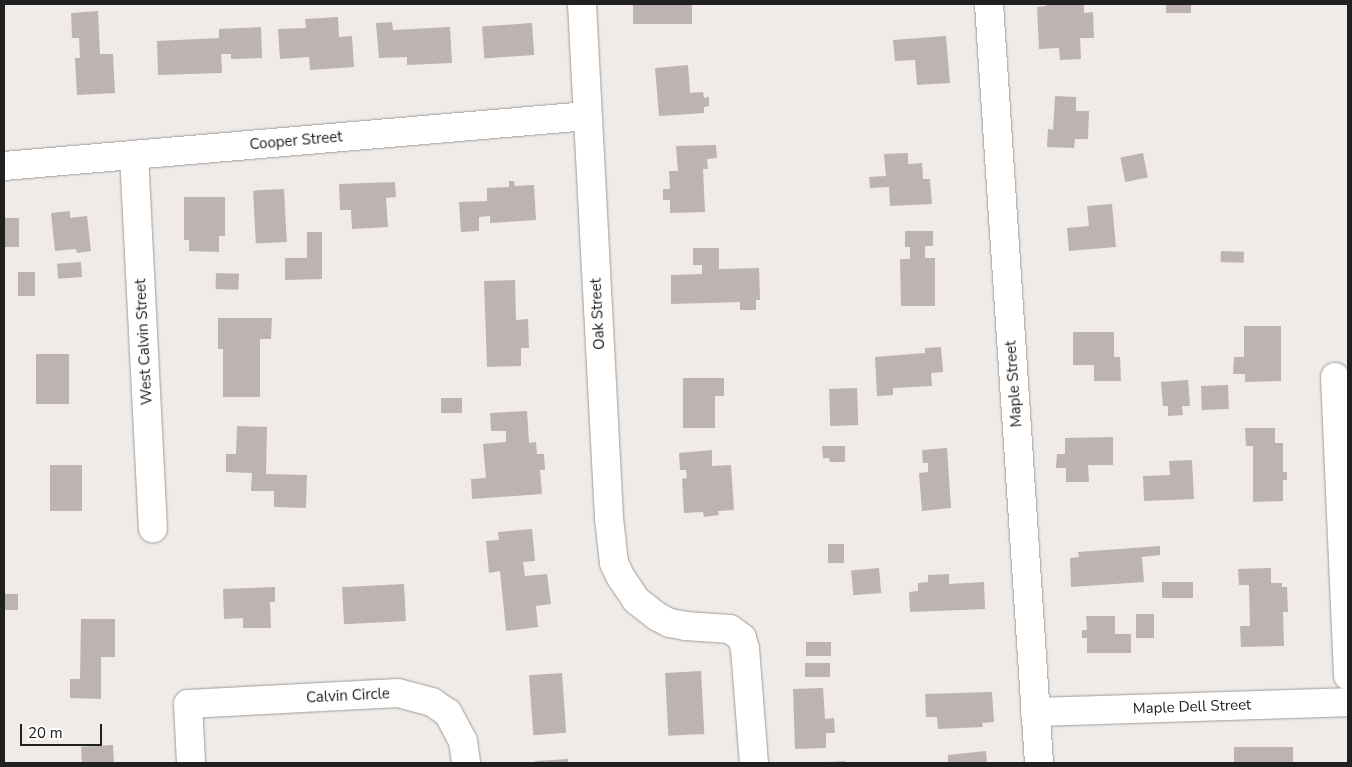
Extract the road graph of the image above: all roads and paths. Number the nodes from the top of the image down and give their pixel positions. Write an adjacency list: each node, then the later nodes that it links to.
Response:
1 (582, 4): 3 (street, Oak Street)
2 (989, 4): 10 (street, Maple Street)
3 (588, 116): 4 (street, Cooper Street); 13 (street, Oak Street)
4 (134, 155): 5 (street, Cooper Street); 7 (street, West Calvin Street)
5 (4, 166)
6 (1335, 377): 8 (street)
7 (153, 529)
8 (1348, 676)
9 (1348, 702): 10 (street, Maple Dell Street)
10 (1035, 712): 14 (street, Maple Street)
11 (191, 763): 12 (street, Calvin Circle)
12 (466, 763)
13 (754, 763)
14 (1039, 763)

